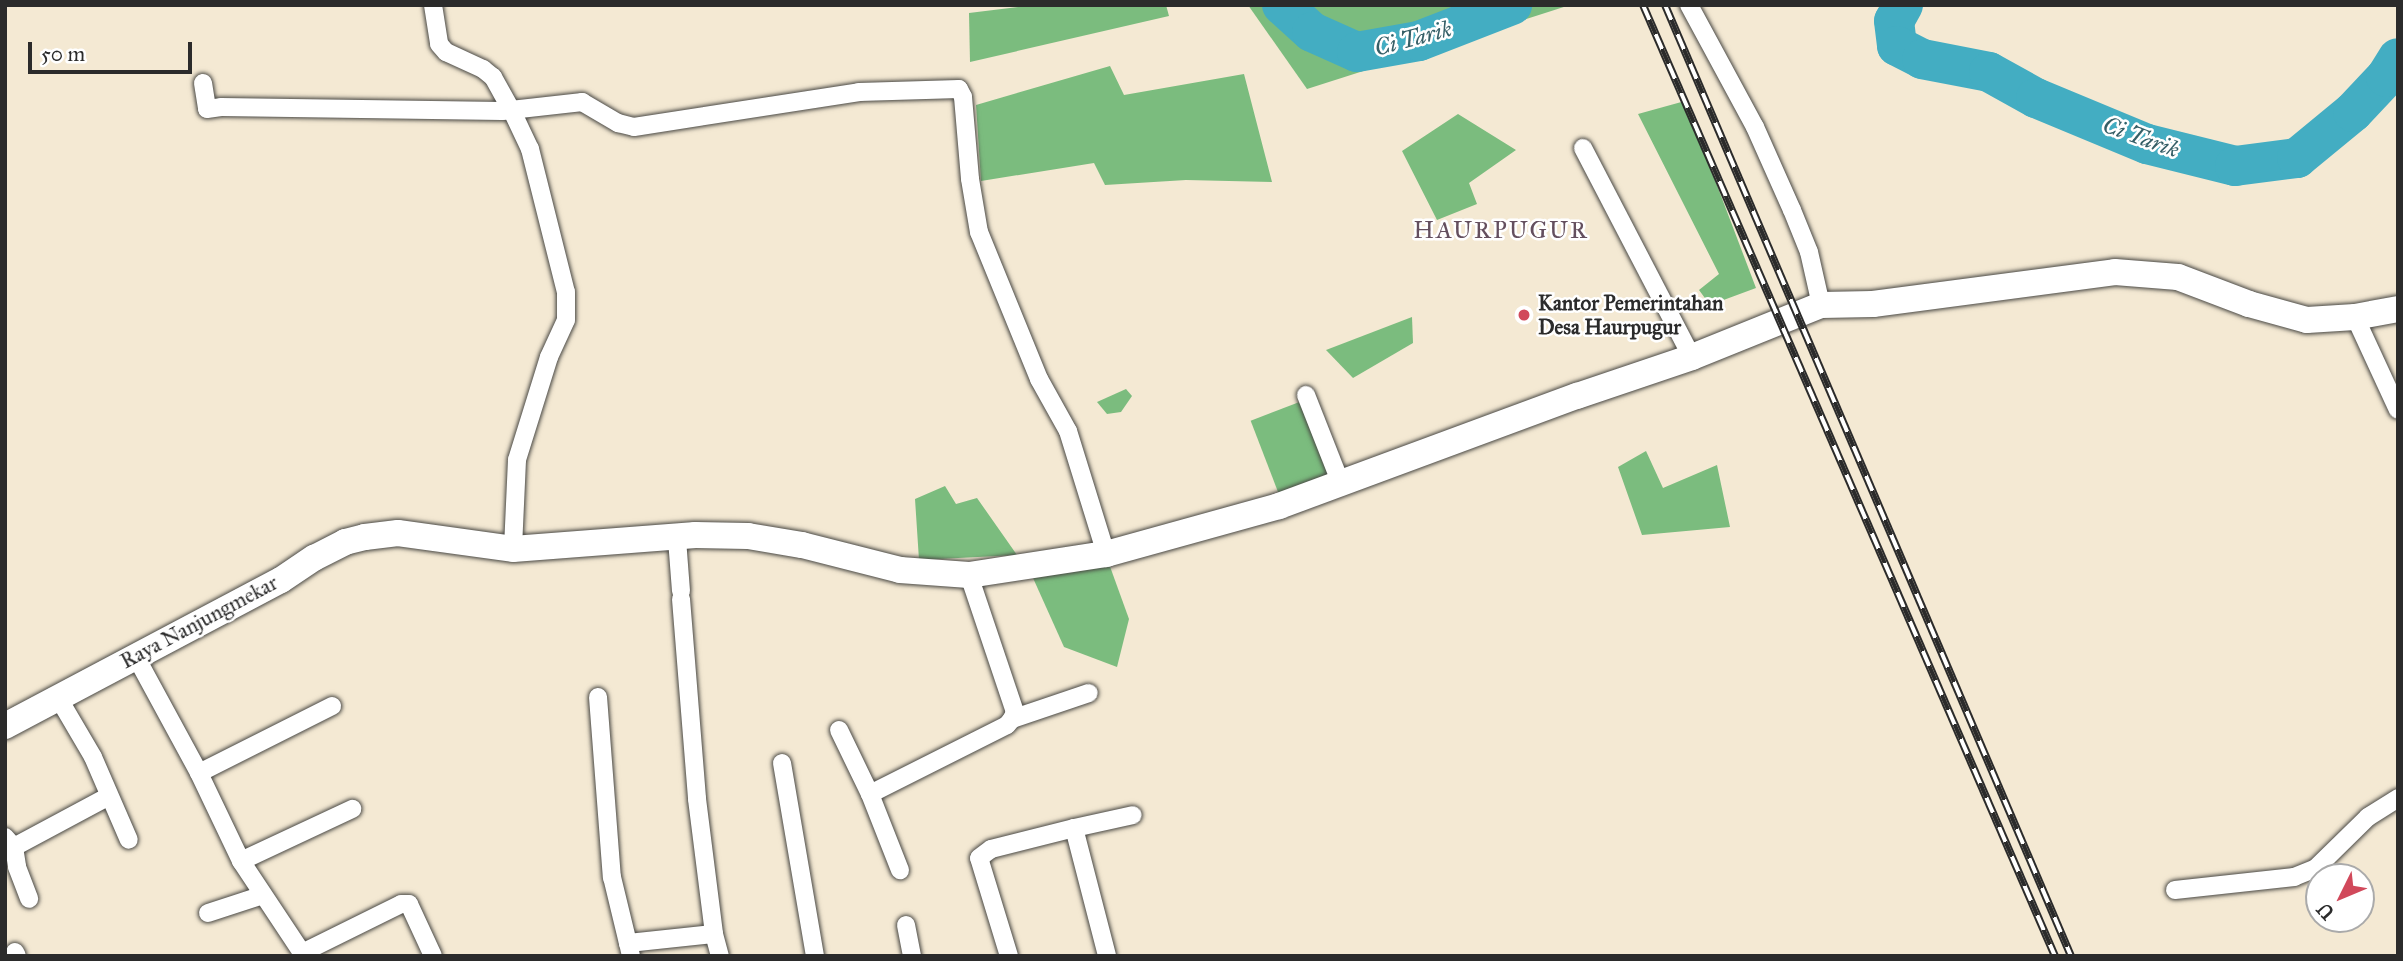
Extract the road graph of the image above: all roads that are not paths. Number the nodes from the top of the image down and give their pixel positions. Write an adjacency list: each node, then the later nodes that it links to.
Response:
1 (433, 5): 4 (street)
2 (1689, 5): 6 (street)
3 (203, 83): 4 (street)
4 (512, 111): 14 (street); 15 (street)
5 (1583, 148): 9 (street)
6 (1821, 305): 8 (main road); 9 (main road, Raya Nanjungmekar)
7 (2398, 309): 8 (main road)
8 (2355, 317): 11 (street)
9 (1692, 357): 12 (main road, Raya Nanjungmekar)
10 (1306, 396): 12 (street)
11 (2398, 410)
12 (1341, 484): 15 (main road, Raya Nanjungmekar)
13 (677, 539): 14 (main road, Raya Nanjungmekar); 16 (main road, Raya Nanjungmekar); 42 (street)
14 (513, 549): 17 (main road, Raya Nanjungmekar)
15 (1106, 554): 16 (main road, Raya Nanjungmekar)
16 (969, 575): 22 (street)
17 (135, 655): 20 (main road, Raya Nanjungmekar); 26 (street)
18 (1089, 693): 22 (street)
19 (598, 697): 43 (street)
20 (58, 699): 23 (main road, Raya Nanjungmekar); 28 (street)
21 (332, 706): 26 (street)
22 (1012, 719): 27 (street)
23 (5, 726)
24 (839, 730): 27 (street)
25 (782, 763): 47 (street)
26 (199, 773): 35 (street)
27 (870, 794): 36 (street)
28 (109, 796): 33 (street); 34 (street)
29 (2398, 798): 37 (street)
30 (352, 809): 35 (street)
31 (1133, 815): 32 (street)
32 (1074, 828): 49 (street); 50 (street)
33 (129, 840)
34 (10, 842): 39 (street)
35 (242, 861): 38 (street)
36 (900, 870)
37 (2175, 890)
38 (263, 895): 40 (street); 44 (street)
39 (29, 899)
40 (208, 914)
41 (906, 925): 48 (street)
42 (714, 933): 43 (street); 46 (street)
43 (629, 949)
44 (303, 954): 45 (street)
45 (433, 956)
46 (720, 956)
47 (815, 956)
48 (912, 956)
49 (1009, 956)
50 (1107, 956)

